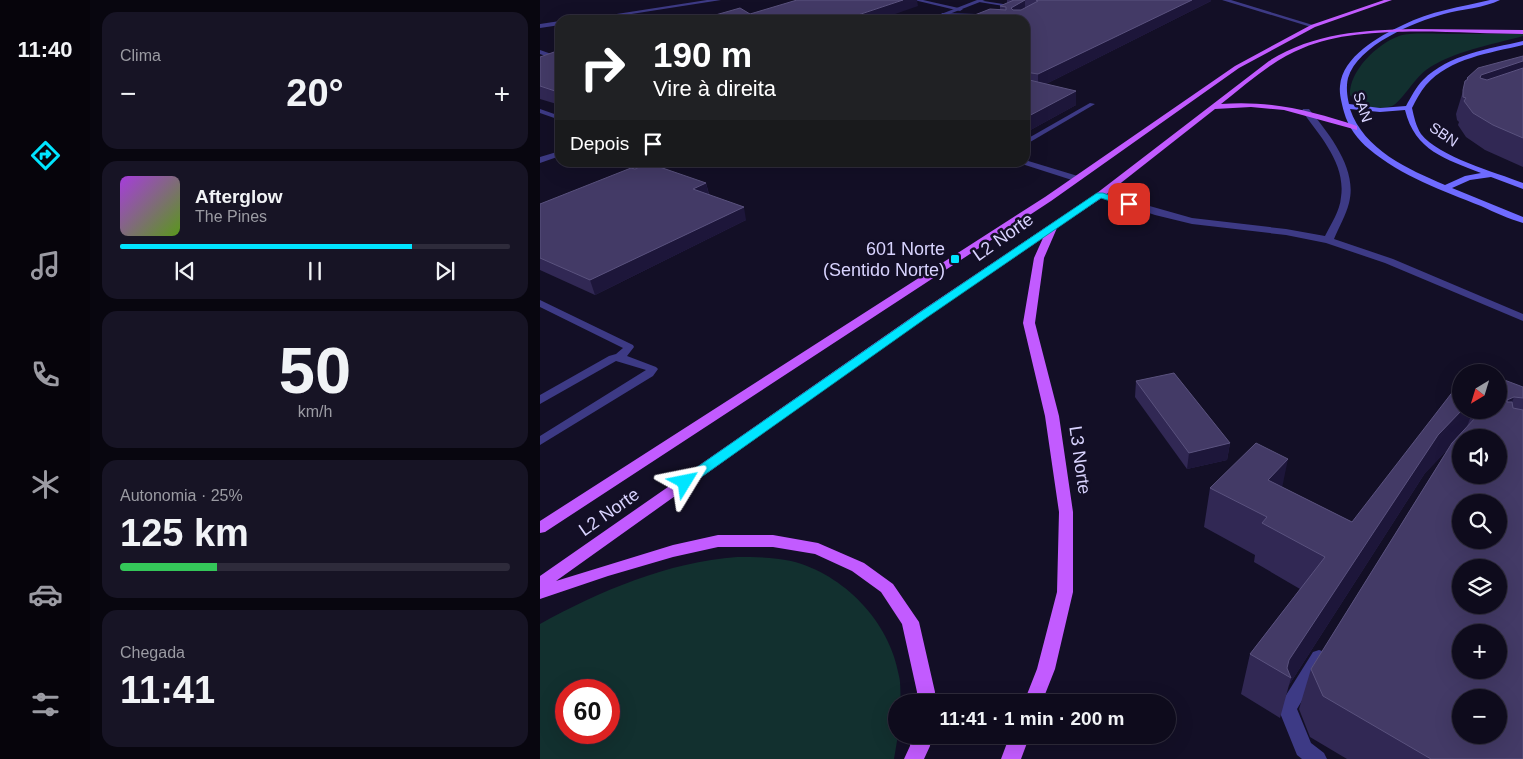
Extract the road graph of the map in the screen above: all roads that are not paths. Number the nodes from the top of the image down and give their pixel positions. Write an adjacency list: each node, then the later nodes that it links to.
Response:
1 (718, 0): 11 (street)
2 (916, 0): 9 (lane)
3 (946, 0): 9 (lane)
4 (1225, 0): 15 (street)
5 (1389, 0): 15 (main road, L2 Norte)
6 (1497, 0): 23 (main road, SAN)
7 (980, 1): 8 (lane); 10 (street)
8 (1020, 1)
9 (934, 4): 10 (lane)
10 (960, 8): 12 (street)
11 (615, 15)
12 (942, 15)
13 (555, 24): 14 (street)
14 (540, 26)
15 (1313, 26): 35 (main road, L2 Norte)
16 (1523, 32): 24 (main road, L2 Norte)
17 (1523, 43): 25 (main road)
18 (540, 52): 19 (lane)
19 (555, 57)
20 (555, 61): 21 (lane)
21 (548, 64)
22 (1082, 102): 30 (lane)
23 (1346, 106): 25 (main road); 29 (main road, SAN)
24 (1212, 107): 27 (main road); 38 (main road, L2 Norte)
25 (1408, 108): 34 (main road, SBN)
26 (540, 111): 28 (lane)
27 (1306, 111): 29 (main road); 41 (street)
28 (555, 116)
29 (1354, 128): 37 (main road, SAN)
30 (1030, 140)
31 (555, 155): 32 (street)
32 (540, 160)
33 (1030, 164): 35 (lane)
34 (1492, 174): 36 (main road, SBN); 37 (main road)
35 (1078, 179): 47 (main road, L2 Norte)
36 (1523, 186)
37 (1446, 188): 39 (main road, SAN)
38 (1100, 195): 40 (main road, L2 Norte); 41 (street)
39 (1523, 220)
40 (1054, 225): 48 (main road, L2 Norte); 52 (main road, L3 Norte)
41 (1328, 240): 43 (street)
42 (540, 304): 44 (lane)
43 (1523, 318)
44 (619, 358): 45 (lane); 46 (lane)
45 (540, 400)
46 (540, 441)
47 (544, 525)
48 (540, 584)
49 (540, 592): 51 (main road)
50 (1328, 642): 57 (street)
51 (926, 694)
52 (1036, 694)
53 (920, 744): 55 (main road)
54 (1017, 744): 56 (main road)
55 (914, 759)
56 (1011, 759)
57 (1317, 759)

